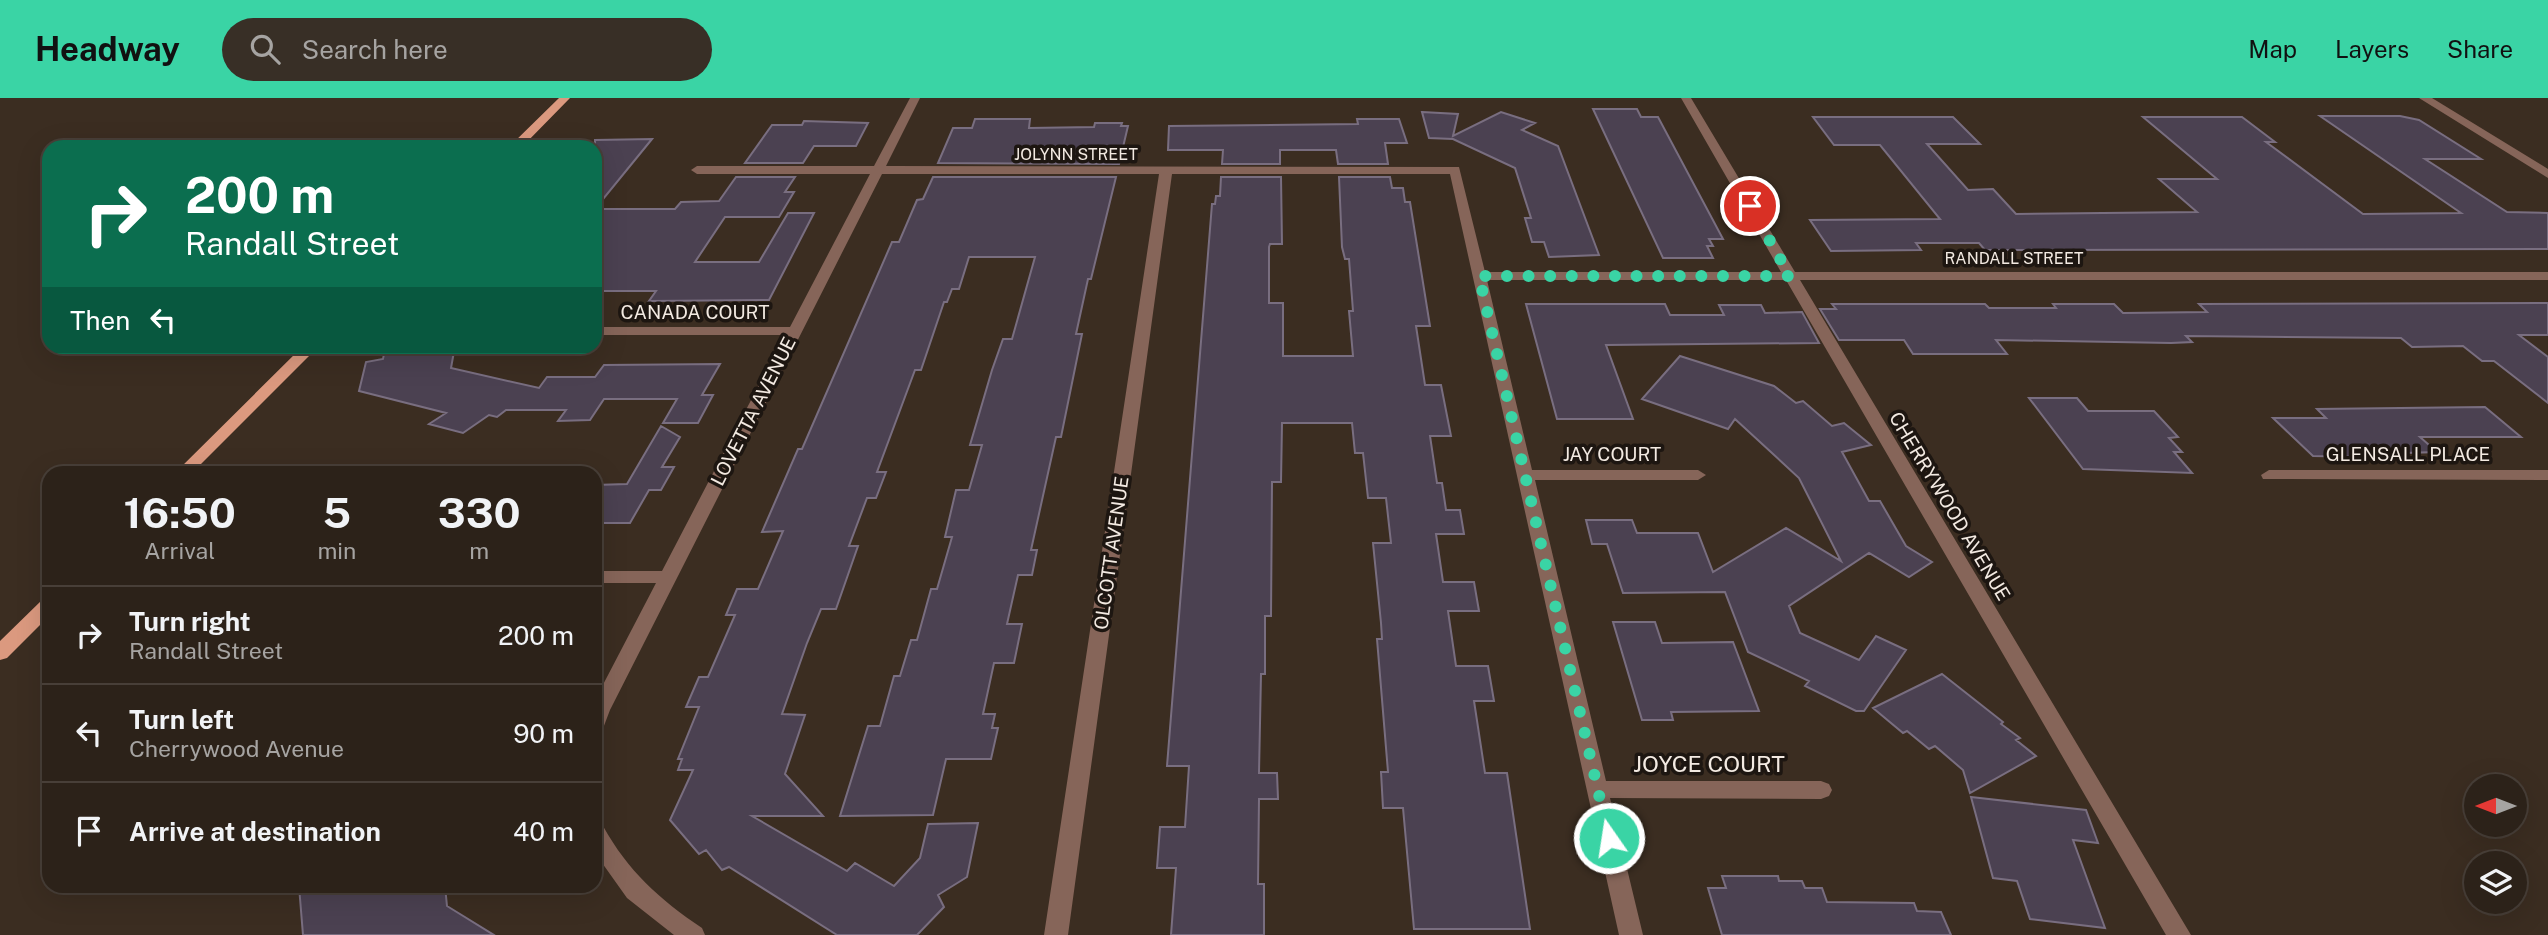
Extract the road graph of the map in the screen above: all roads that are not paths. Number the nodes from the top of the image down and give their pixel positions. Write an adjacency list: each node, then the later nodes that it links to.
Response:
1 (565, 98): 5 (main road)
2 (915, 98): 7 (street, LOVETTA AVENUE)
3 (1686, 98): 11 (street, CHERRYWOOD AVENUE)
4 (2424, 98): 9 (street)
5 (522, 140)
6 (697, 170): 7 (street, JOLYNN STREET)
7 (878, 170): 8 (street, JOLYNN STREET); 14 (street, LOVETTA AVENUE)
8 (1166, 170): 10 (street, JOLYNN STREET); 30 (street, OLCOTT AVENUE)
9 (2548, 174)
10 (1479, 276): 11 (street, RANDALL STREET); 17 (street)
11 (1790, 276): 12 (street, RANDALL STREET); 32 (street, CHERRYWOOD AVENUE)
12 (2548, 276)
13 (602, 331): 14 (street, CANADA COURT)
14 (795, 331): 22 (street, LOVETTA AVENUE)
15 (304, 354): 16 (main road)
16 (190, 466)
17 (1525, 475): 18 (street, JAY COURT); 26 (street)
18 (1698, 475)
19 (2269, 475): 20 (street, GLENSALL PLACE)
20 (2548, 475)
21 (602, 577): 22 (street)
22 (667, 578): 25 (street, LOVETTA AVENUE)
23 (42, 612): 24 (main road)
24 (0, 653)
25 (602, 706)
26 (1598, 789): 27 (street, JOYCE COURT); 31 (street)
27 (1821, 790)
28 (602, 846): 29 (street)
29 (693, 935)
30 (1056, 935)
31 (1631, 935)
32 (2179, 935)

